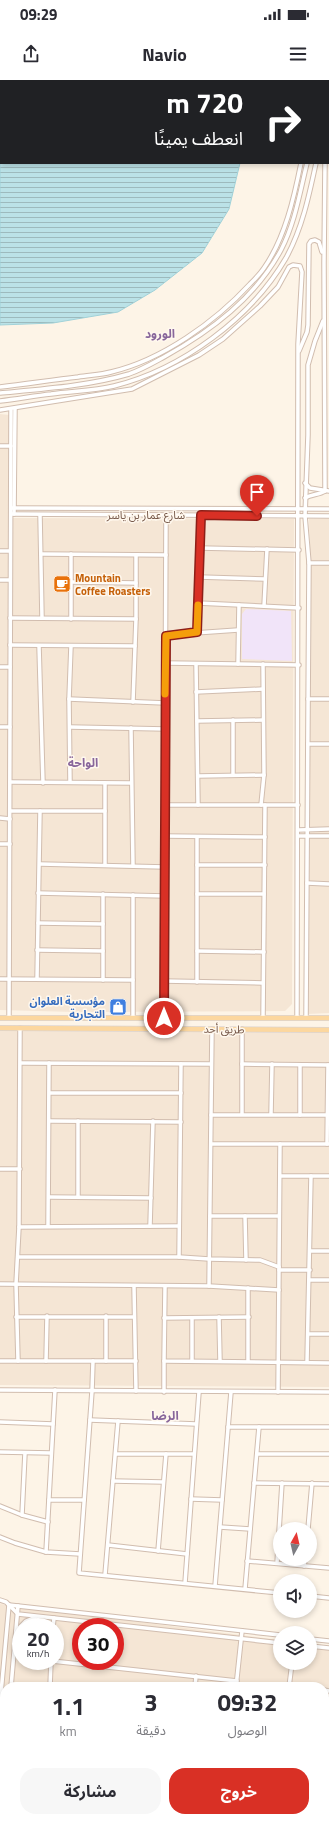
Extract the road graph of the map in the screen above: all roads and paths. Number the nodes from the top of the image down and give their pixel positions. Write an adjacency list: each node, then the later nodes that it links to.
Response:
1 (301, 164): 13 (street)
2 (307, 164): 14 (street)
3 (316, 164): 17 (street)
4 (327, 171): 5 (street)
5 (324, 257): 6 (street); 12 (street)
6 (324, 263): 7 (street); 8 (street)
7 (329, 263)
8 (324, 321): 9 (street); 10 (street); 25 (street)
9 (329, 324)
10 (324, 331): 11 (street); 21 (street)
11 (329, 331)
12 (298, 354): 18 (street); 29 (street)
13 (123, 369): 14 (street); 15 (street)
14 (124, 375): 16 (street)
15 (0, 386)
16 (0, 393)
17 (0, 401)
18 (15, 408): 20 (street); 28 (street)
19 (0, 410): 20 (street)
20 (11, 410): 24 (street)
21 (324, 439): 22 (street); 26 (street)
22 (329, 439)
23 (0, 446): 24 (street)
24 (11, 446): 28 (street)
25 (305, 483): 26 (street); 27 (street)
26 (327, 491): 27 (street)
27 (306, 498): 30 (street)
28 (12, 508): 29 (street, شارع عمار بن ياسر); 32 (street)
29 (299, 509): 30 (street, شارع عمار بن ياسر); 36 (street)
30 (306, 509): 31 (street, شارع عمار بن ياسر); 37 (street)
31 (329, 510)
32 (12, 514): 33 (street, شارع عمار بن ياسر); 43 (street)
33 (40, 515): 34 (street, شارع عمار بن ياسر); 44 (street)
34 (166, 515): 35 (street, شارع عمار بن ياسر); 47 (street)
35 (201, 515): 36 (street, شارع عمار بن ياسر); 39 (street)
36 (299, 516): 37 (street, شارع عمار بن ياسر); 41 (street)
37 (305, 516): 38 (street, شارع عمار بن ياسر); 48 (street)
38 (329, 516)
39 (200, 548): 40 (street); 50 (street)
40 (267, 549): 41 (street); 51 (street)
41 (299, 550): 59 (street)
42 (0, 551): 43 (street)
43 (10, 551): 53 (street)
44 (41, 554): 45 (street); 61 (street)
45 (71, 554): 46 (street); 54 (street)
46 (136, 555): 47 (street); 55 (street)
47 (166, 555): 66 (street)
48 (309, 563): 49 (street); 80 (street)
49 (329, 563)
50 (199, 577): 51 (street); 56 (street)
51 (265, 579): 58 (street)
52 (0, 580): 53 (street)
53 (10, 580): 60 (street)
54 (71, 582): 55 (street); 62 (street)
55 (136, 583): 63 (street)
56 (198, 603): 57 (street); 65 (street)
57 (239, 605): 58 (street); 64 (street)
58 (264, 606): 59 (street)
59 (299, 608): 75 (street)
60 (10, 618): 61 (street); 67 (street)
61 (42, 618): 62 (street)
62 (71, 619): 63 (street)
63 (136, 620): 70 (street)
64 (238, 630): 65 (street); 73 (street)
65 (197, 632): 66 (street)
66 (166, 636): 71 (street)
67 (10, 645): 68 (street); 77 (street)
68 (38, 646): 69 (street); 101 (street)
69 (71, 646): 70 (street); 82 (street)
70 (135, 646): 83 (street)
71 (166, 663): 72 (street); 84 (street)
72 (196, 664): 73 (street); 79 (street)
73 (238, 664): 74 (street)
74 (263, 664): 75 (street); 78 (street)
75 (298, 665): 106 (street)
76 (0, 668): 77 (street)
77 (10, 668): 89 (street)
78 (263, 689): 79 (street); 86 (street)
79 (196, 692): 87 (street)
80 (308, 699): 81 (street); 93 (street)
81 (329, 699)
82 (70, 700): 83 (street); 90 (street)
83 (133, 702): 84 (street)
84 (165, 703): 92 (street)
85 (233, 720): 86 (street); 87 (street); 95 (street)
86 (263, 720): 96 (street)
87 (197, 721): 97 (street)
88 (0, 727): 89 (street)
89 (10, 727): 98 (street)
90 (70, 727): 91 (street); 99 (street)
91 (131, 728): 92 (street); 102 (street)
92 (165, 729): 103 (street)
93 (308, 744): 94 (street); 112 (street)
94 (329, 744)
95 (233, 775): 96 (street); 97 (street)
96 (264, 775): 105 (street)
97 (198, 776): 104 (street)
98 (10, 782): 101 (street); 107 (street)
99 (70, 782): 100 (street); 101 (street)
100 (105, 782): 102 (street); 109 (street)
101 (43, 783)
102 (131, 783): 127 (street)
103 (165, 805): 104 (street); 115 (street)
104 (198, 805): 105 (street)
105 (263, 805): 106 (street); 120 (street)
106 (298, 805): 114 (street)
107 (10, 811): 108 (street); 111 (street)
108 (40, 811): 109 (street); 123 (street)
109 (105, 811): 124 (street)
110 (0, 818): 111 (street)
111 (10, 819): 122 (street)
112 (307, 829): 113 (street); 114 (street); 117 (street)
113 (329, 829)
114 (298, 830): 116 (street)
115 (165, 836): 119 (street); 128 (street)
116 (298, 836): 117 (street); 156 (street)
117 (307, 836): 118 (street); 129 (street)
118 (329, 836)
119 (196, 837): 120 (street); 125 (street)
120 (265, 837): 126 (street)
121 (0, 844): 122 (street)
122 (10, 844): 144 (street)
123 (40, 864): 124 (street); 131 (street)
124 (105, 865): 127 (street)
125 (197, 865): 126 (street); 133 (street)
126 (264, 865): 134 (street)
127 (133, 866): 128 (street)
128 (165, 867): 136 (street)
129 (307, 884): 130 (street); 157 (street)
130 (329, 884)
131 (38, 893): 132 (street); 137 (street)
132 (103, 894): 135 (street); 138 (street)
133 (197, 894): 134 (street); 141 (street)
134 (264, 894): 142 (street)
135 (133, 895): 136 (street); 147 (street)
136 (165, 896): 148 (street)
137 (38, 923): 138 (street); 139 (street)
138 (103, 924): 140 (street)
139 (37, 950): 140 (street); 145 (street)
140 (103, 951): 146 (street)
141 (197, 951): 142 (street); 149 (street)
142 (264, 952): 150 (street)
143 (0, 979): 144 (street)
144 (9, 979): 145 (street); 152 (street)
145 (37, 979): 146 (street)
146 (103, 980): 147 (street)
147 (133, 980): 153 (street)
148 (164, 981): 149 (street); 154 (street)
149 (197, 982): 150 (street)
150 (263, 983): 155 (street)
151 (0, 1018): 152 (main road, طريق أحد)
152 (9, 1018): 153 (main road, طريق أحد)
153 (133, 1018): 154 (main road, طريق أحد)
154 (164, 1018): 155 (main road, طريق أحد)
155 (263, 1018): 156 (main road, طريق أحد)
156 (297, 1018): 157 (main road, طريق أحد)
157 (306, 1018): 158 (main road, طريق أحد)
158 (329, 1018)
159 (0, 1028): 160 (main road, طريق أحد)
160 (20, 1028): 161 (main road, طريق أحد); 164 (street)
161 (212, 1029): 162 (main road, طريق أحد); 167 (street)
162 (242, 1029): 163 (main road, طريق أحد); 168 (street)
163 (329, 1030)
164 (21, 1063): 165 (street); 187 (street)
165 (49, 1064): 166 (street); 172 (street)
166 (181, 1064): 167 (street); 173 (street)
167 (211, 1064): 174 (street)
168 (242, 1064): 169 (street); 175 (street)
169 (272, 1064): 170 (street); 176 (street)
170 (300, 1064): 171 (street); 177 (street)
171 (329, 1065): 178 (street)
172 (50, 1093): 173 (street); 179 (street)
173 (181, 1093): 182 (street)
174 (211, 1114): 175 (street); 183 (street)
175 (242, 1114): 176 (street)
176 (271, 1114): 177 (street)
177 (300, 1115): 178 (street)
178 (328, 1115): 185 (street)
179 (50, 1121): 180 (street); 191 (street)
180 (78, 1121): 181 (street); 192 (street)
181 (153, 1121): 182 (street); 193 (street)
182 (181, 1122): 199 (street)
183 (211, 1144): 184 (street); 194 (street)
184 (280, 1144): 185 (street); 188 (street)
185 (328, 1144)
186 (0, 1169): 187 (street)
187 (20, 1169): 200 (street)
188 (280, 1176): 189 (street); 196 (street)
189 (311, 1176): 190 (street); 201 (street)
190 (329, 1176)
191 (49, 1197): 192 (street); 197 (street)
192 (78, 1197): 193 (street)
193 (151, 1198): 198 (street)
194 (210, 1216): 195 (street); 205 (street)
195 (245, 1216): 196 (street); 206 (street)
196 (279, 1216): 207 (street)
197 (48, 1226): 198 (street); 200 (street)
198 (150, 1226): 199 (street)
199 (179, 1226): 204 (street)
200 (19, 1227): 203 (street)
201 (310, 1251): 202 (street); 208 (street)
202 (329, 1251)
203 (19, 1257): 204 (street); 212 (street)
204 (179, 1257): 205 (street)
205 (209, 1259): 206 (street); 213 (street)
206 (246, 1260): 207 (street)
207 (279, 1269): 208 (street); 217 (street)
208 (310, 1270): 209 (street)
209 (310, 1280): 210 (street); 226 (street)
210 (329, 1280)
211 (0, 1284): 212 (street)
212 (16, 1284): 214 (street); 221 (street)
213 (209, 1286): 215 (street); 216 (street)
214 (134, 1287): 215 (street); 220 (street)
215 (165, 1287): 224 (street)
216 (248, 1288): 217 (street); 223 (street)
217 (279, 1290): 238 (street)
218 (47, 1316): 219 (street); 221 (street); 232 (street)
219 (106, 1316): 220 (street); 234 (street)
220 (134, 1316): 235 (street)
221 (16, 1317): 231 (street)
222 (219, 1317): 223 (street); 225 (street); 236 (street)
223 (249, 1317): 237 (street)
224 (164, 1318): 225 (street); 228 (street)
225 (192, 1318): 229 (street)
226 (308, 1334): 227 (street); 239 (street)
227 (329, 1334)
228 (164, 1360): 229 (street); 245 (street)
229 (192, 1360): 236 (street)
230 (0, 1361): 231 (street)
231 (18, 1361): 232 (street)
232 (46, 1361): 233 (street)
233 (92, 1361): 234 (street); 243 (street)
234 (106, 1361): 235 (street)
235 (136, 1361): 244 (street)
236 (220, 1361): 237 (street)
237 (248, 1361): 238 (street)
238 (279, 1361): 239 (street); 248 (street)
239 (307, 1362): 240 (street)
240 (329, 1363)
241 (0, 1390): 242 (street)
242 (55, 1390): 243 (street); 253 (street)
243 (92, 1391): 244 (street); 250 (street)
244 (136, 1391): 245 (street)
245 (164, 1392): 246 (street)
246 (199, 1392): 247 (street); 254 (street)
247 (231, 1392): 248 (street); 255 (street)
248 (278, 1392): 249 (street)
249 (329, 1392)
250 (90, 1420): 251 (street); 274 (street)
251 (118, 1421): 254 (street); 261 (street)
252 (0, 1422): 253 (street)
253 (53, 1424): 260 (street)
254 (196, 1424): 263 (street)
255 (228, 1427): 256 (street); 275 (street)
256 (259, 1427): 257 (street); 264 (street)
257 (329, 1427)
258 (0, 1452): 259 (street)
259 (25, 1453): 260 (street); 277 (street)
260 (52, 1453): 273 (street)
261 (116, 1454): 262 (street); 266 (street)
262 (166, 1454): 263 (street); 267 (street)
263 (194, 1454): 272 (street)
264 (257, 1454): 265 (street); 268 (street)
265 (329, 1454)
266 (113, 1481): 267 (street); 284 (street)
267 (163, 1482): 285 (street)
268 (254, 1483): 269 (street); 282 (street)
269 (282, 1483): 270 (street); 279 (street)
270 (312, 1483): 271 (street); 280 (street)
271 (329, 1484)
272 (191, 1499): 275 (street); 288 (street)
273 (49, 1500): 274 (street); 278 (street)
274 (84, 1500): 287 (street)
275 (222, 1500): 281 (street)
276 (0, 1506): 277 (street)
277 (22, 1515): 278 (street)
278 (48, 1522): 286 (street)
279 (280, 1522)
280 (309, 1522)
281 (220, 1527): 282 (street); 295 (street)
282 (250, 1529): 289 (street)
283 (0, 1537): 286 (street)
284 (108, 1545): 285 (street); 293 (street)
285 (158, 1550): 288 (street)
286 (46, 1552): 287 (street)
287 (80, 1554): 293 (street)
288 (187, 1554): 294 (street)
289 (247, 1561): 290 (street); 296 (street)
290 (273, 1563)
291 (304, 1566): 292 (street)
292 (329, 1568)
293 (105, 1575): 294 (street)
294 (185, 1583): 295 (street)
295 (215, 1586): 296 (street)
296 (245, 1589): 297 (street)
297 (273, 1592)
298 (317, 1597): 299 (street)
299 (329, 1598)
300 (0, 1600): 301 (street)
301 (9, 1605): 302 (street); 303 (street); 323 (street)
302 (18, 1606): 303 (street); 309 (street)
303 (18, 1614): 304 (street); 305 (street)
304 (39, 1616): 306 (street); 307 (street)
305 (18, 1618)
306 (34, 1618)
307 (54, 1618)
308 (64, 1619): 311 (street)
309 (242, 1631): 310 (street); 311 (street)
310 (273, 1635)
311 (242, 1639): 314 (street); 322 (street)
312 (317, 1640): 313 (street)
313 (329, 1641)
314 (273, 1642)
315 (317, 1647): 316 (street)
316 (329, 1648)
317 (64, 1662): 321 (street)
318 (13, 1670): 324 (street)
319 (51, 1670): 325 (street)
320 (291, 1670): 327 (street)
321 (196, 1676): 322 (street); 326 (street)
322 (237, 1680)
323 (2, 1682)
324 (11, 1682)
325 (50, 1682)
326 (195, 1682)
327 (290, 1682)

